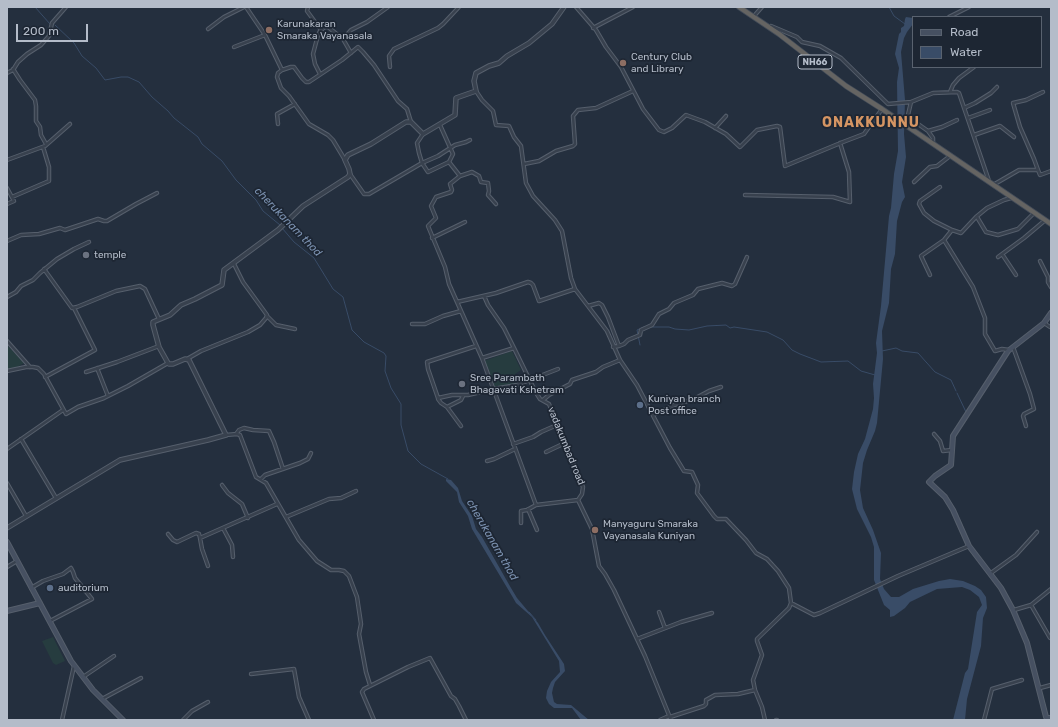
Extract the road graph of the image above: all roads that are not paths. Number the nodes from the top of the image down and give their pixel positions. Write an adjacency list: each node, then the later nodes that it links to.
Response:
1 (66, 7): 24 (street)
2 (245, 7): 16 (street); 18 (street)
3 (308, 7): 17 (street)
4 (388, 7): 19 (street)
5 (459, 7): 22 (street)
6 (564, 7): 29 (street)
7 (576, 7): 15 (street)
8 (633, 7): 15 (street)
9 (739, 7): 12 (highway, NH66)
10 (762, 7): 12 (street)
11 (969, 7): 13 (street)
12 (754, 16): 14 (highway, NH66)
13 (951, 16)
14 (765, 24): 33 (street); 36 (highway, NH66)
15 (593, 28): 30 (street)
16 (208, 29)
17 (321, 30): 19 (street); 27 (street)
18 (265, 35): 20 (street); 25 (street)
19 (342, 39): 21 (street)
20 (234, 47)
21 (350, 53): 27 (street); 41 (street)
22 (390, 67)
23 (973, 68): 31 (street)
24 (13, 69): 26 (street); 52 (street)
25 (282, 70): 27 (street); 34 (street)
26 (7, 73)
27 (320, 74)
28 (997, 87): 35 (street)
29 (476, 91): 44 (street); 61 (street)
30 (633, 91): 45 (street); 61 (street)
31 (950, 92): 33 (street); 35 (street)
32 (1043, 92): 62 (street)
33 (910, 102): 46 (street)
34 (295, 104): 43 (street); 58 (street)
35 (964, 108): 39 (street)
36 (882, 109): 51 (street); 53 (highway, NH66)
37 (990, 110): 39 (street)
38 (726, 116): 45 (street)
39 (968, 118): 48 (street)
40 (957, 120): 46 (street)
41 (411, 122): 47 (street); 58 (street)
42 (70, 124): 52 (street)
43 (278, 124)
44 (440, 125): 47 (street); 55 (street)
45 (715, 128): 51 (street)
46 (928, 131): 53 (street)
47 (423, 134): 60 (street)
48 (974, 135): 49 (street); 67 (street)
49 (1014, 137)
50 (470, 140): 55 (street)
51 (840, 143): 71 (street)
52 (46, 144): 54 (street)
53 (933, 144): 56 (highway, NH66)
54 (42, 147): 57 (street); 72 (street)
55 (450, 148): 59 (street); 60 (street)
56 (950, 156): 66 (street); 67 (highway, NH66)
57 (7, 160)
58 (345, 160): 64 (street)
59 (449, 162): 60 (street); 65 (street)
60 (422, 163): 64 (street)
61 (524, 164): 95 (street)
62 (1038, 170): 63 (street); 67 (street)
63 (1051, 171)
64 (350, 174): 90 (street)
65 (460, 176): 75 (street); 82 (street)
66 (914, 182)
67 (992, 184): 73 (highway, NH66)
68 (940, 187): 81 (street)
69 (7, 188): 72 (street)
70 (157, 193): 84 (street)
71 (745, 195)
72 (12, 197): 74 (street)
73 (1012, 198): 76 (highway, NH66); 77 (street)
74 (7, 204)
75 (496, 204)
76 (1034, 213): 77 (street); 78 (highway, NH66)
77 (977, 217): 81 (street)
78 (1044, 219): 80 (highway, NH66); 86 (street)
79 (465, 222): 82 (street)
80 (1051, 224)
81 (952, 230): 83 (street)
82 (432, 238): 98 (street)
83 (944, 240): 92 (street); 115 (street)
84 (7, 241)
85 (89, 242): 91 (street)
86 (1002, 254): 88 (street); 93 (street)
87 (747, 257): 112 (street)
88 (998, 257)
89 (1040, 261): 94 (street)
90 (234, 264): 103 (street); 104 (street)
91 (44, 269): 97 (street); 100 (street)
92 (930, 275)
93 (1016, 275)
94 (1051, 287)
95 (576, 289): 96 (street); 99 (street)
96 (484, 296): 98 (street); 114 (street, vadakumbad road)
97 (7, 297)
98 (457, 302): 101 (street)
99 (588, 306): 112 (street); 113 (street)
100 (74, 308): 104 (street); 125 (street)
101 (461, 311): 106 (street); 111 (street)
102 (1051, 313): 105 (main road)
103 (267, 316): 108 (street); 117 (street)
104 (159, 319): 110 (street)
105 (1044, 323): 107 (street); 115 (main road)
106 (412, 324)
107 (1051, 327)
108 (295, 329)
109 (7, 341): 120 (street)
110 (159, 346): 119 (street); 121 (street)
111 (476, 346): 116 (street); 131 (street)
112 (619, 346): 113 (street)
113 (613, 347): 118 (street)
114 (514, 348): 116 (street); 126 (street, vadakumbad road)
115 (1011, 348): 138 (street); 147 (main road)
116 (482, 358): 128 (street)
117 (187, 359): 119 (street); 141 (street)
118 (620, 360): 132 (street); 135 (street)
119 (168, 363): 129 (street)
120 (31, 367): 123 (street); 125 (street)
121 (97, 368): 124 (street); 129 (street)
122 (558, 369): 126 (street)
123 (7, 371)
124 (86, 372)
125 (45, 377): 134 (street)
126 (529, 380): 128 (street); 132 (street, vadakumbad road)
127 (721, 387): 135 (street)
128 (493, 389): 130 (street); 144 (street)
129 (108, 396): 134 (street)
130 (463, 396): 131 (street); 133 (street)
131 (438, 398): 133 (street)
132 (543, 400): 136 (street, vadakumbad road)
133 (447, 407): 137 (street)
134 (63, 410): 142 (street)
135 (653, 415): 181 (street)
136 (557, 425): 143 (street, vadakumbad road); 144 (street)
137 (461, 426)
138 (1026, 426)
139 (236, 434): 141 (street); 151 (street); 152 (street)
140 (934, 434): 147 (street)
141 (226, 435): 156 (street)
142 (21, 439): 145 (street); 156 (street)
143 (565, 443): 148 (street); 157 (street, vadakumbad road)
144 (513, 444): 146 (street)
145 (7, 449)
146 (516, 449): 150 (street); 159 (street)
147 (952, 450): 172 (main road)
148 (546, 452)
149 (311, 453): 151 (street)
150 (488, 461)
151 (283, 469): 152 (street)
152 (261, 479): 158 (street)
153 (7, 483): 161 (street)
154 (222, 485): 162 (street)
155 (356, 491): 163 (street)
156 (56, 498): 161 (street)
157 (578, 500): 159 (street); 190 (street, vadakumbad road)
158 (277, 504): 162 (street); 163 (street)
159 (536, 505): 160 (street)
160 (528, 509): 164 (street); 167 (street)
161 (26, 516): 165 (street)
162 (248, 518): 166 (street)
163 (286, 518): 197 (street)
164 (521, 523)
165 (7, 528)
166 (223, 528): 170 (street); 173 (street)
167 (537, 530)
168 (1037, 532): 177 (street)
169 (168, 534): 170 (street)
170 (200, 538): 175 (street)
171 (7, 542): 174 (main road)
172 (969, 546): 177 (main road); 181 (street)
173 (233, 557)
174 (17, 561): 176 (street); 178 (main road)
175 (208, 566)
176 (7, 567)
177 (991, 573): 183 (main road)
178 (31, 588): 180 (main road); 187 (street)
179 (1051, 589): 182 (street)
180 (40, 603): 184 (main road); 187 (main road)
181 (791, 603): 200 (street)
182 (1032, 605): 183 (street); 189 (street)
183 (1013, 610): 199 (main road)
184 (7, 611)
185 (659, 612): 188 (street)
186 (712, 613): 188 (street)
187 (49, 621): 192 (main road)
188 (665, 628): 190 (street)
189 (1051, 638)
190 (637, 639): 203 (street, vadakumbad road)
191 (114, 656): 194 (street)
192 (75, 666): 194 (main road); 205 (street)
193 (252, 674): 208 (street)
194 (83, 677): 201 (main road)
195 (141, 678): 201 (street)
196 (1022, 680): 213 (street)
197 (370, 685): 209 (street); 210 (street)
198 (1051, 685): 199 (street)
199 (1040, 688): 204 (main road)
200 (755, 690): 203 (street); 212 (street)
201 (102, 700): 206 (main road)
202 (208, 702): 207 (street)
203 (670, 718): 211 (street)
204 (1051, 718)
205 (62, 720)
206 (123, 720)
207 (183, 720)
208 (309, 720)
209 (374, 720)
210 (466, 720)
211 (660, 720)
212 (765, 720)
213 (984, 720)

